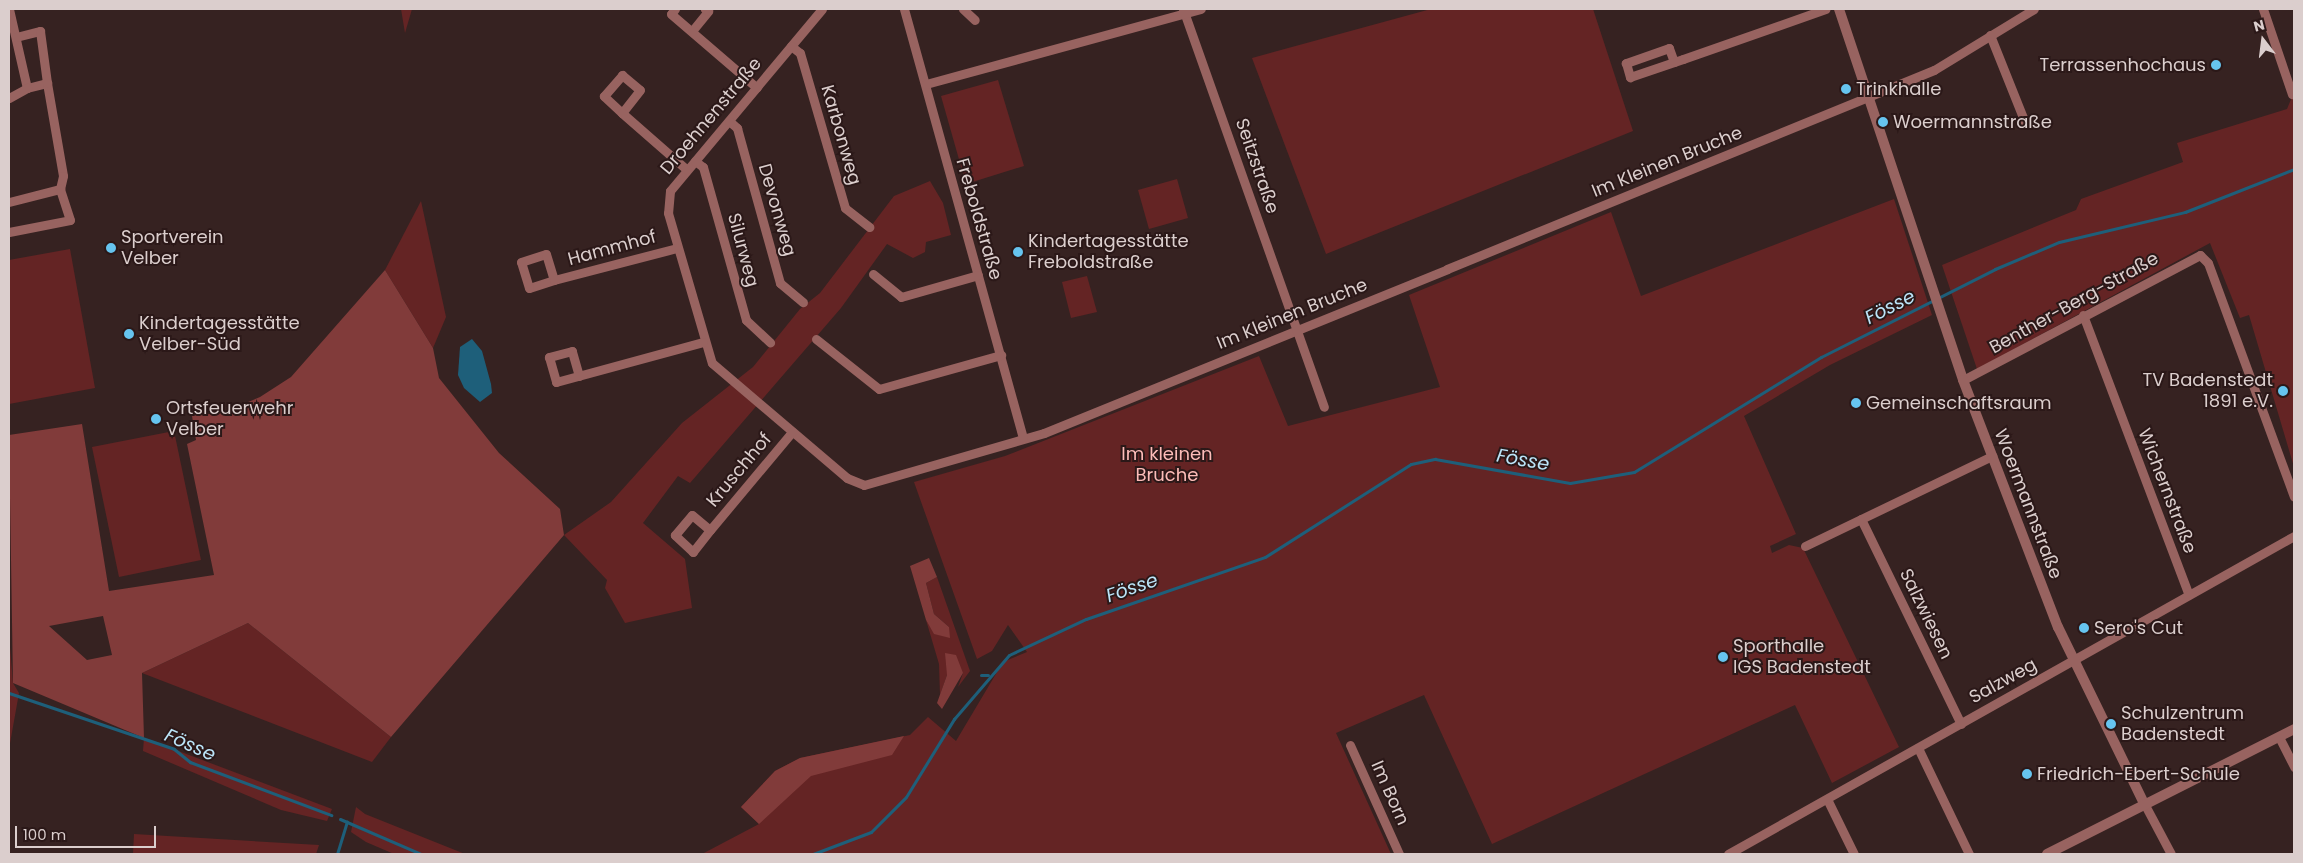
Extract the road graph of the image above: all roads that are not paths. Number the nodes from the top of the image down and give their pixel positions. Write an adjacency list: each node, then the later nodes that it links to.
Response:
1 (9, 9): 16 (street)
2 (676, 9): 14 (street)
3 (705, 9): 14 (street)
4 (822, 9): 17 (street, Droehnenstraße)
5 (904, 9): 20 (street, Freboldstraße)
6 (962, 9): 13 (street)
7 (1201, 9): 12 (street)
8 (1826, 9): 18 (street)
9 (1839, 9): 24 (street, Woermannstraße)
10 (2034, 9): 15 (street, Im Kleinen Bruche)
11 (2263, 9): 23 (street)
12 (1184, 11): 20 (street); 41 (street, Seitzstraße)
13 (975, 20)
14 (692, 31): 22 (street)
15 (1990, 35): 24 (street, Im Kleinen Bruche); 28 (street)
16 (16, 37): 19 (street); 21 (street)
17 (791, 46): 22 (street, Droehnenstraße); 33 (street, Karbonweg)
18 (1674, 62): 18 (street)
19 (47, 83): 21 (street); 31 (street)
20 (926, 84): 37 (street, Freboldstraße)
21 (27, 88): 25 (street)
22 (757, 88): 27 (street, Droehnenstraße)
23 (2292, 94)
24 (1869, 96): 41 (street, Im Kleinen Bruche); 47 (street, Woermannstraße)
25 (9, 98)
26 (622, 113): 30 (street)
27 (729, 121): 29 (street, Droehnenstraße); 39 (street, Devonweg)
28 (2026, 125)
29 (695, 160): 30 (street, Droehnenstraße); 44 (street, Silurweg)
30 (688, 170): 35 (street, Droehnenstraße)
31 (60, 189): 32 (street); 34 (street)
32 (9, 202)
33 (868, 226)
34 (9, 232)
35 (678, 248): 38 (street, Hammhof); 43 (street, Droehnenstraße)
36 (873, 274): 37 (street)
37 (978, 275): 45 (street, Freboldstraße)
38 (554, 280)
39 (802, 302)
40 (2083, 315): 47 (street, Benther-Berg-Straße); 53 (street, Benther-Berg-Straße); 58 (street, Wichernstraße)
41 (1297, 330): 49 (street, Seitzstraße); 51 (street, Im Kleinen Bruche)
42 (816, 339): 45 (street)
43 (704, 342): 46 (street); 48 (street, Droehnenstraße)
44 (770, 342)
45 (1001, 355): 51 (street, Freboldstraße)
46 (579, 376)
47 (1964, 380): 52 (street, Woermannstraße)
48 (742, 390): 50 (street, Im Kleinen Bruche)
49 (1324, 407)
50 (792, 432): 51 (street, Im Kleinen Bruche); 55 (street, Kruschhof)
51 (1023, 438)
52 (1992, 456): 54 (street); 59 (street, Woermannstraße)
53 (2294, 497)
54 (1861, 519): 57 (street); 60 (street, Salzwiesen)
55 (710, 530)
56 (2294, 536): 58 (street, Salzweg)
57 (1805, 546)
58 (2189, 596): 59 (street, Salzweg)
59 (2071, 662): 60 (street, Salzweg); 67 (street, Woermannstraße)
60 (1961, 724): 64 (street, Salzweg)
61 (2294, 729): 62 (street)
62 (2279, 737): 65 (street); 67 (street)
63 (1350, 745): 69 (street, Im Born)
64 (1918, 748): 66 (street, Salzweg); 72 (street)
65 (2294, 768)
66 (1827, 799): 68 (street, Salzweg); 71 (street)
67 (2145, 805): 73 (street); 74 (street, Woermannstraße)
68 (1742, 851): 70 (street, Salzweg)
69 (1400, 854)
70 (1728, 854)
71 (1854, 854)
72 (1969, 854)
73 (2047, 854)
74 (2171, 854)

